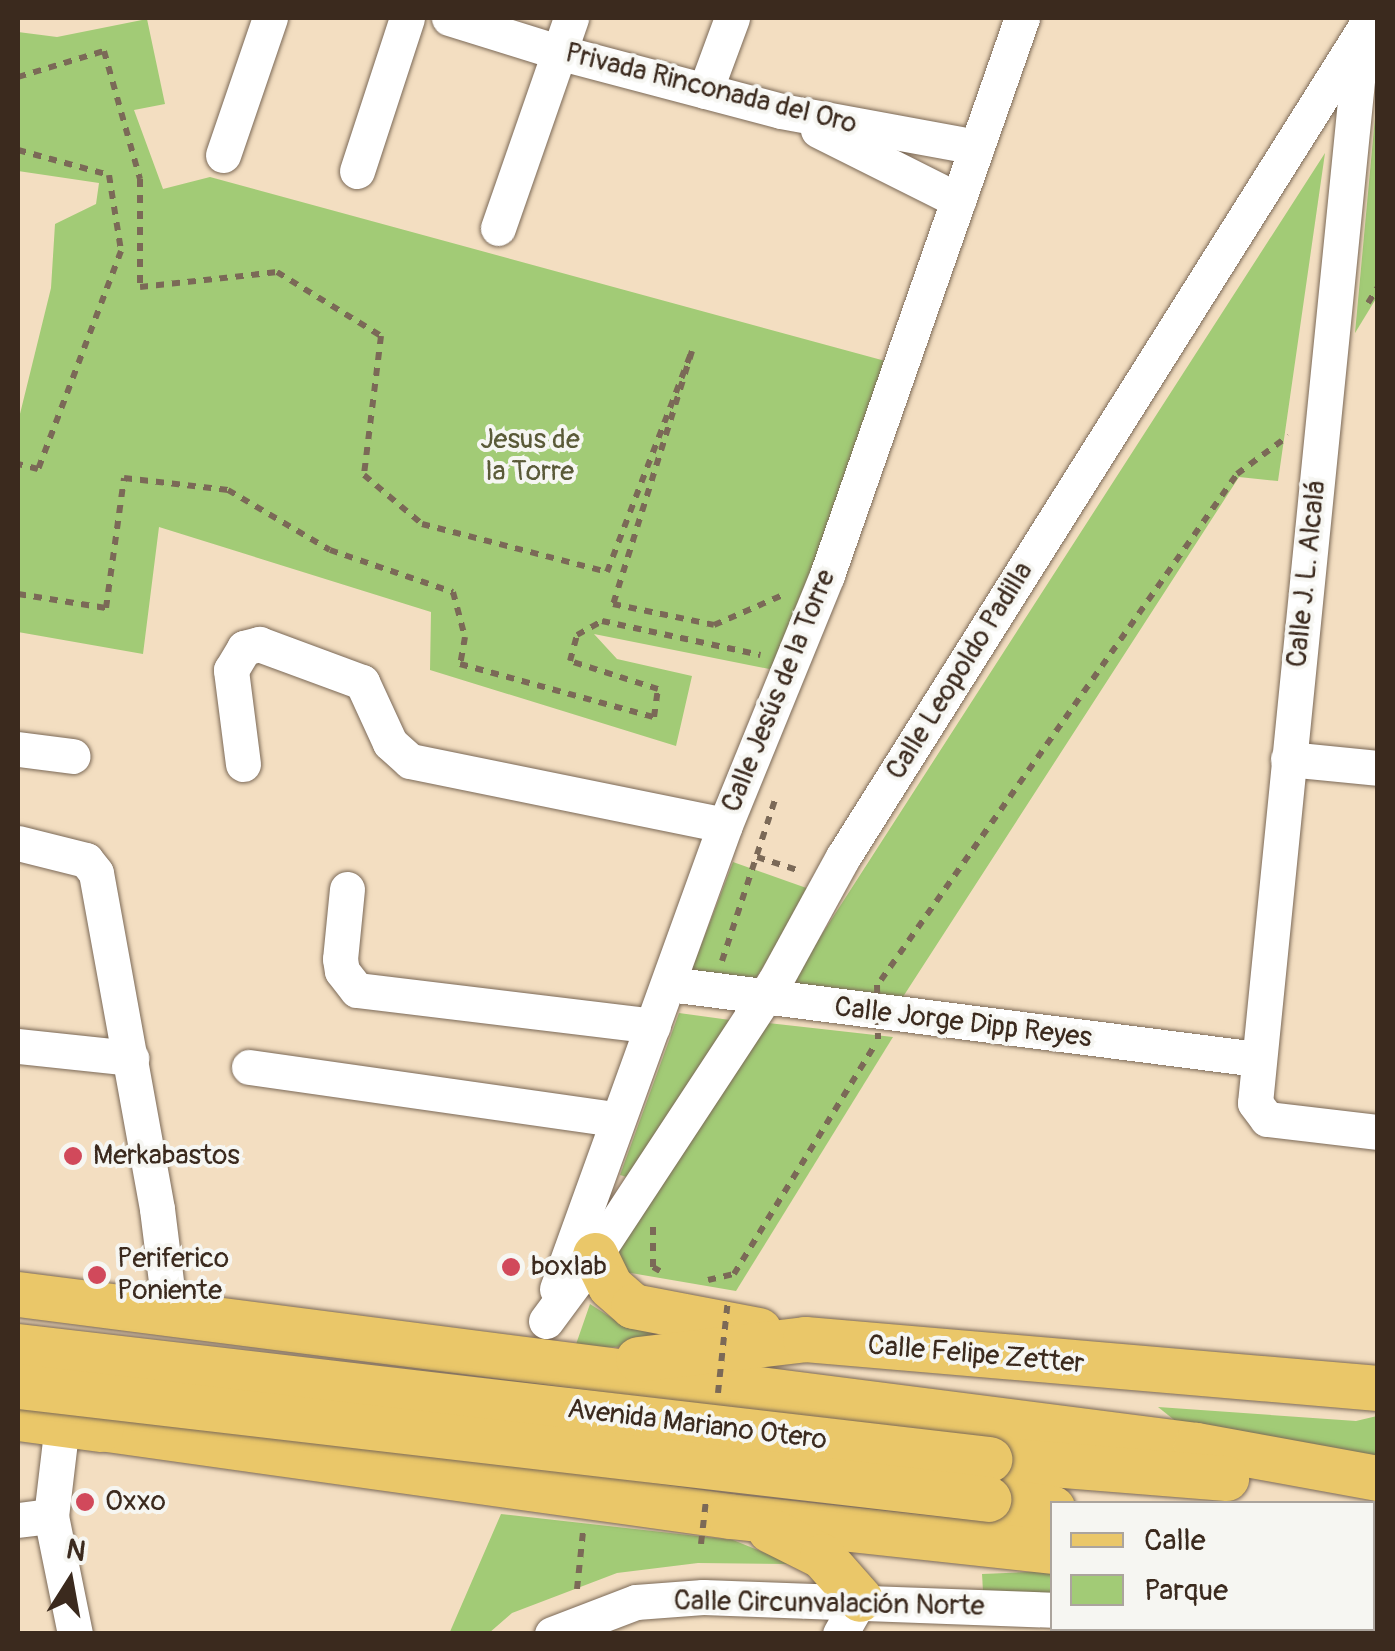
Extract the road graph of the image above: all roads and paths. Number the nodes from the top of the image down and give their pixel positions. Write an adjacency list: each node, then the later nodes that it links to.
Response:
1 (270, 18): 14 (street)
2 (407, 18): 15 (street)
3 (449, 18): 8 (street, Privada Rinconada del Oro)
4 (571, 18): 8 (street)
5 (732, 18): 10 (street)
6 (1022, 18): 12 (street, Calle Jesús de la Torre)
7 (1367, 24): 25 (street, Calle J. L. Alcalá); 34 (street, Calle Leopoldo Padilla)
8 (558, 52): 10 (street, Privada Rinconada del Oro); 17 (street)
9 (18, 77): 20 (path)
10 (705, 91): 11 (street, Privada Rinconada del Oro)
11 (781, 112): 12 (street, Privada Rinconada del Oro); 16 (street)
12 (976, 147): 16 (street, Calle Jesús de la Torre)
13 (18, 150): 19 (path)
14 (222, 155)
15 (357, 171)
16 (958, 200): 28 (street, Calle Jesús de la Torre)
17 (498, 228)
18 (1298, 428): 43 (path, bridge)
19 (18, 464)
20 (804, 585)
21 (18, 594): 22 (path)
22 (772, 658)
23 (18, 748): 24 (street)
24 (73, 756)
25 (1288, 758): 27 (street); 38 (street, Calle J. L. Alcalá)
26 (243, 764): 28 (street)
27 (1378, 768)
28 (725, 825): 33 (street, Calle Jesús de la Torre)
29 (18, 843): 37 (street)
30 (757, 856): 31 (path)
31 (811, 875)
32 (347, 890): 35 (street)
33 (669, 984): 34 (street, Calle Jorge Dipp Reyes); 35 (street, Calle Jesús de la Torre)
34 (764, 998): 38 (street, Calle Jorge Dipp Reyes); 42 (street, Calle Leopoldo Padilla)
35 (653, 1026): 40 (street, Calle Jesús de la Torre)
36 (18, 1046): 37 (street)
37 (130, 1058): 46 (street)
38 (1257, 1058): 41 (street, Calle J. L. Alcalá)
39 (249, 1067): 40 (street)
40 (616, 1120): 48 (street, Calle Jesús de la Torre)
41 (1378, 1132)
42 (595, 1255): 47 (main road); 48 (street, Calle Leopoldo Padilla)
43 (702, 1282)
44 (18, 1294): 45 (main road)
45 (116, 1308): 46 (main road); 56 (main road)
46 (170, 1314): 48 (main road)
47 (805, 1339): 50 (main road, Calle Felipe Zetter); 51 (main road, Calle Felipe Zetter)
48 (538, 1341): 51 (main road)
49 (18, 1346): 59 (main road, Avenida Mariano Otero, bridge)
50 (1070, 1364): 53 (main road, Calle Felipe Zetter); 57 (main road)
51 (576, 1368): 57 (main road)
52 (18, 1386): 59 (main road, Avenida Mariano Otero, bridge)
53 (1378, 1388)
54 (18, 1418): 55 (main road)
55 (62, 1424): 56 (main road); 63 (street)
56 (117, 1431): 62 (main road)
57 (1196, 1445): 58 (main road)
58 (1378, 1478)
59 (988, 1479): 60 (main road, Avenida Mariano Otero); 61 (main road, Avenida Mariano Otero)
60 (1378, 1490)
61 (1050, 1507)
62 (730, 1516): 65 (main road); 67 (main road)
63 (34, 1518): 69 (street)
64 (584, 1530): 68 (path)
65 (1050, 1551)
66 (1050, 1610): 67 (street, Calle Circunvalación Norte)
67 (850, 1616): 68 (street, Calle Circunvalación Norte)
68 (563, 1628)
69 (75, 1634)

